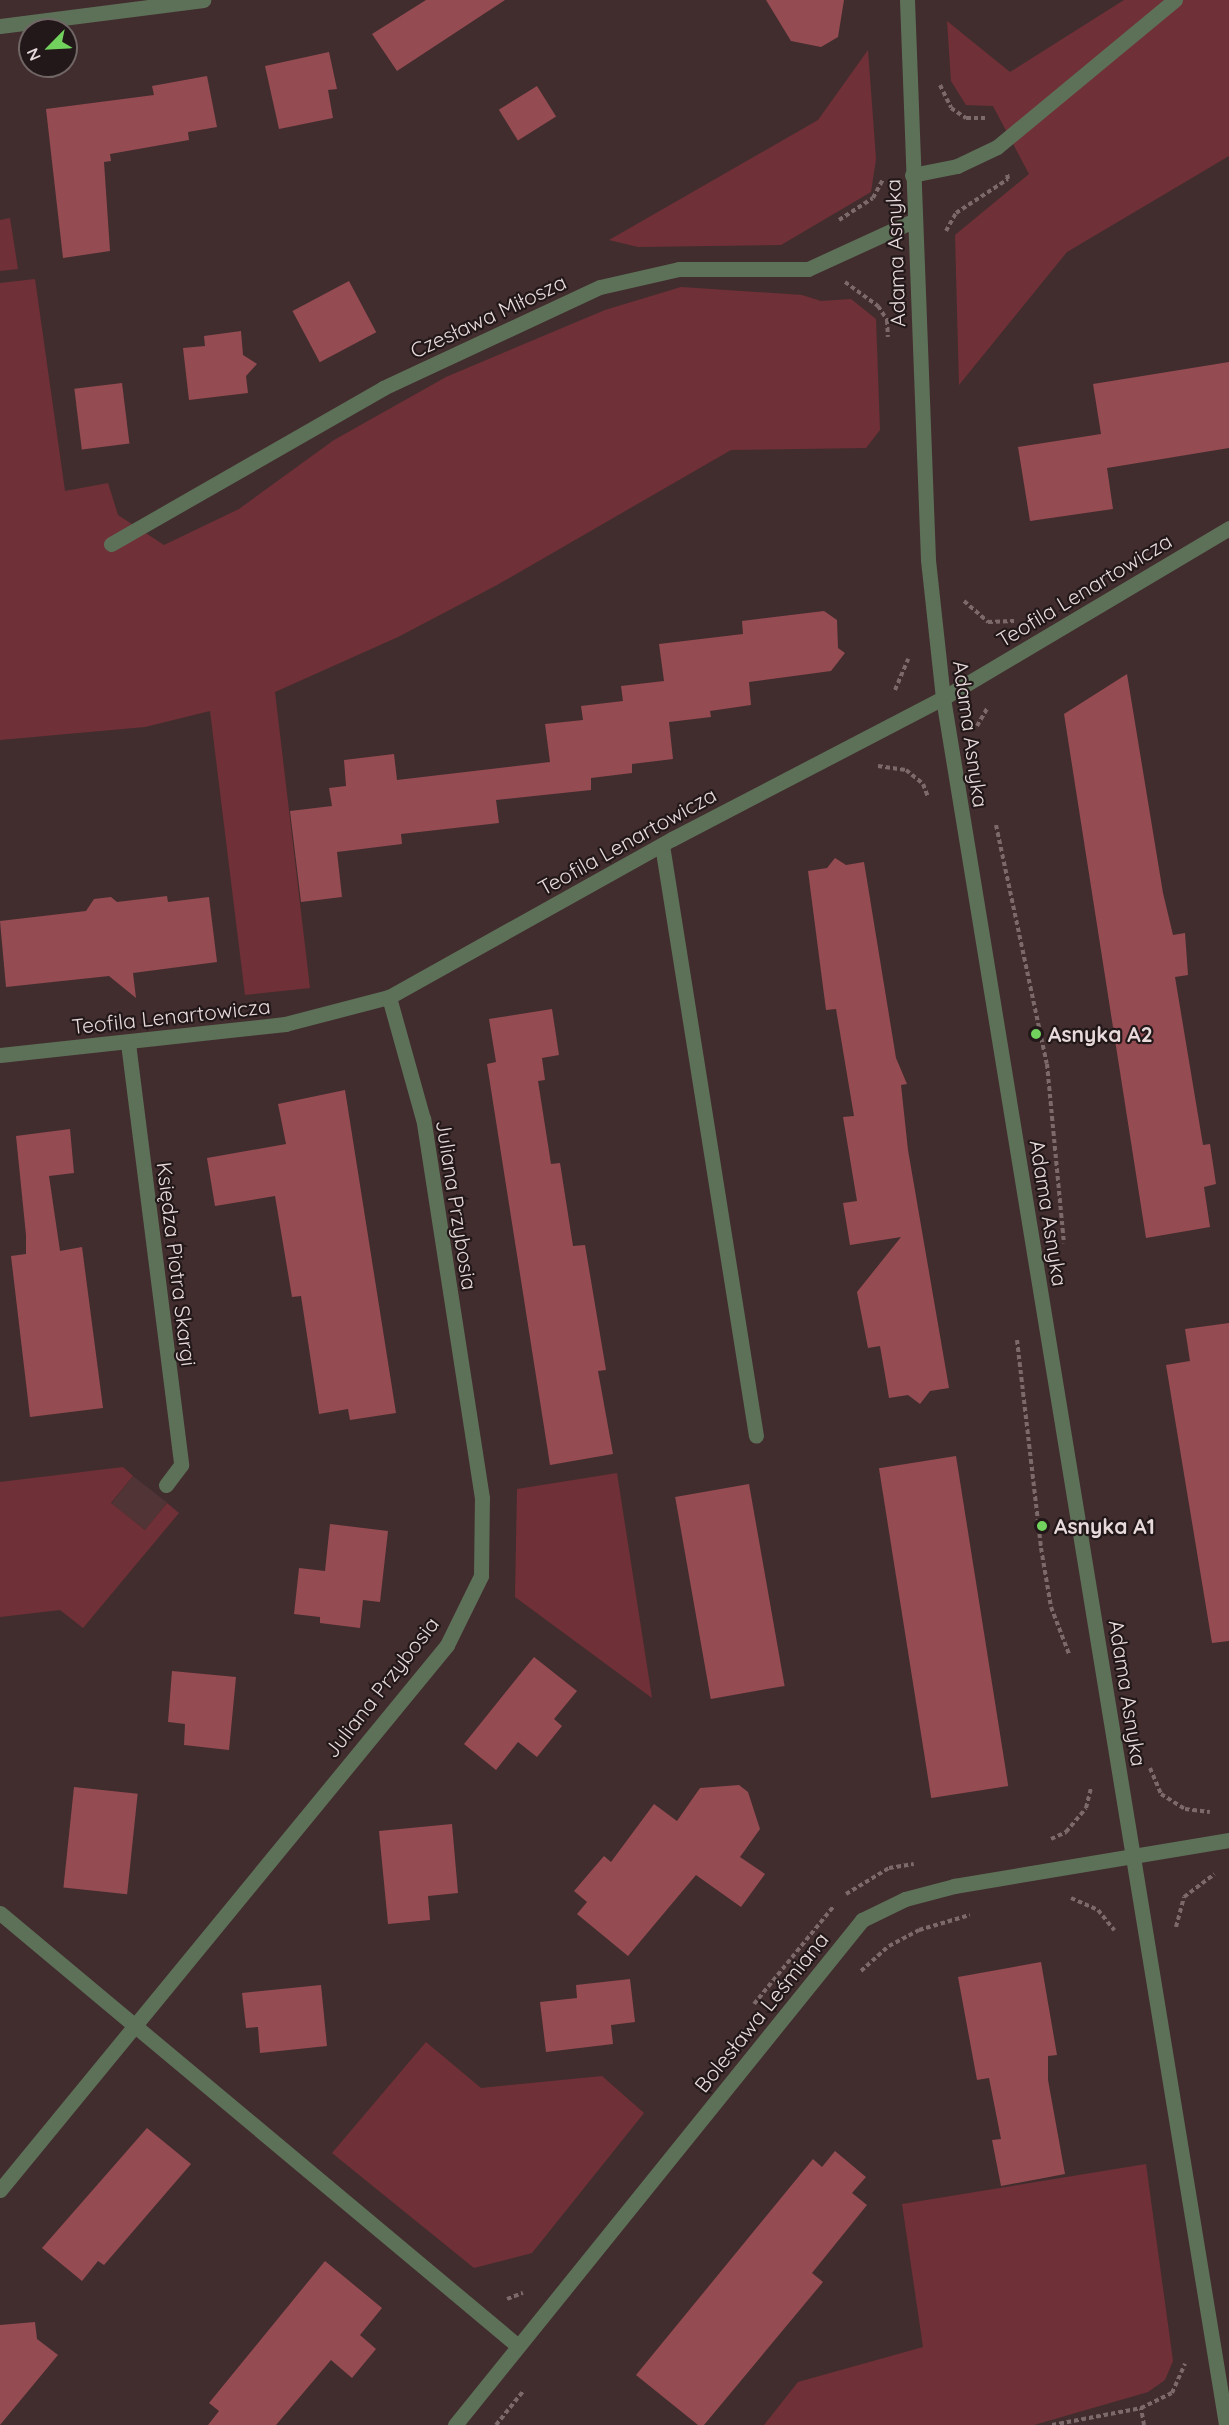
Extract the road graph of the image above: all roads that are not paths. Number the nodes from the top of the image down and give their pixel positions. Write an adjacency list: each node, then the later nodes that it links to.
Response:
1 (202, 0): 4 (street)
2 (907, 0): 5 (street, Adama Asnyka)
3 (1175, 0): 5 (street)
4 (0, 26)
5 (912, 175): 6 (street, Adama Asnyka)
6 (914, 221): 8 (street, Czesława Miłosza); 9 (street, Adama Asnyka)
7 (1229, 528): 9 (street, Teofila Lenartowicza)
8 (111, 544)
9 (943, 698): 10 (street, Teofila Lenartowicza); 17 (street, Adama Asnyka)
10 (662, 845): 11 (street, Teofila Lenartowicza); 14 (street)
11 (389, 997): 12 (street, Teofila Lenartowicza); 19 (street, Juliana Przybosia)
12 (128, 1043): 13 (street, Teofila Lenartowicza); 15 (street, Księdza Piotra Skargi)
13 (0, 1055)
14 (756, 1436)
15 (166, 1485)
16 (1229, 1840): 17 (street, Bolesława Leśmiana)
17 (1134, 1854): 21 (street, Bolesława Leśmiana); 23 (street, Adama Asnyka)
18 (0, 1913): 19 (street)
19 (133, 2026): 20 (street, Juliana Przybosia); 21 (street)
20 (0, 2190)
21 (518, 2346): 22 (street, Bolesława Leśmiana)
22 (455, 2425)
23 (1226, 2425)

